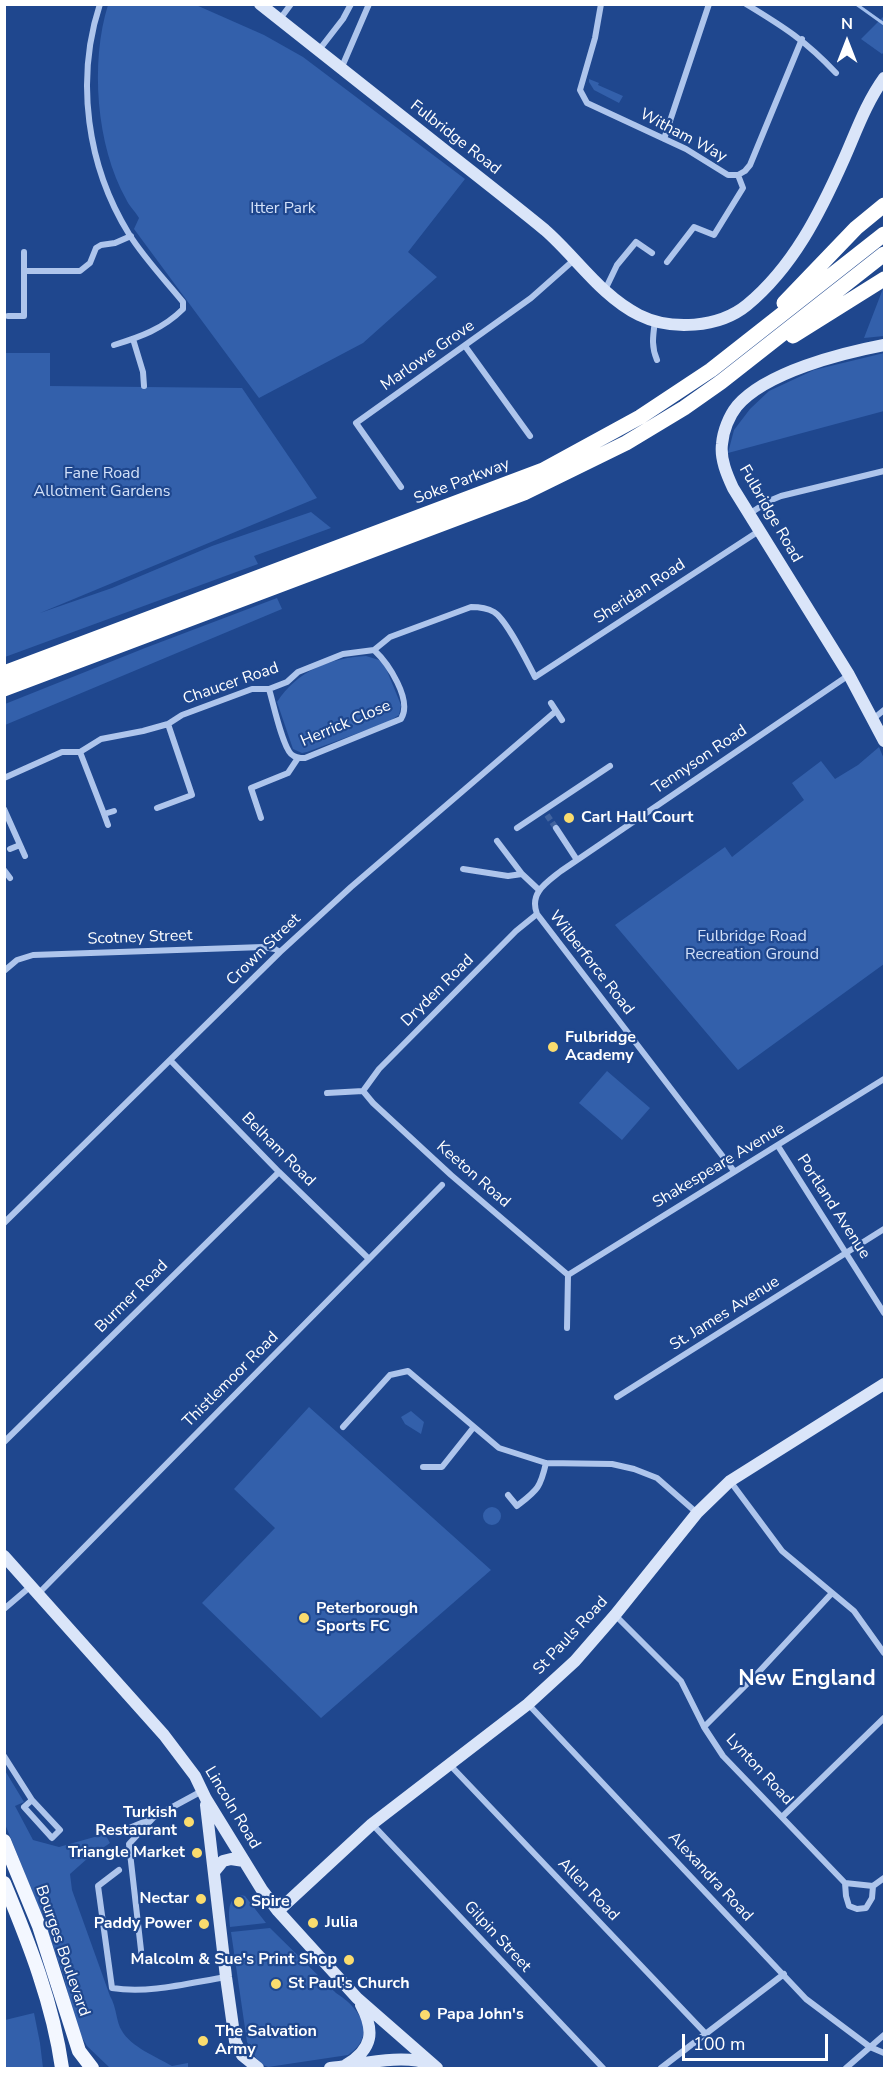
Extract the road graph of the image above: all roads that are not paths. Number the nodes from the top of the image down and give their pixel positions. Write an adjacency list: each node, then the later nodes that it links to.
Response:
1 (100, 4): 19 (street)
2 (260, 4): 9 (street, Fulbridge Road)
3 (291, 4): 9 (street)
4 (351, 4): 11 (street)
5 (369, 4): 12 (street)
6 (601, 4): 15 (street, Witham Way)
7 (710, 4): 15 (street)
8 (746, 4): 10 (street)
9 (280, 20): 11 (street, Fulbridge Road)
10 (801, 39): 13 (street); 16 (street)
11 (319, 51): 12 (street, Fulbridge Road)
12 (342, 69): 23 (street, Fulbridge Road)
13 (836, 73)
14 (885, 78): 29 (street, Fulbridge Road)
15 (664, 139): 16 (street, Witham Way)
16 (738, 175): 24 (street, Witham Way)
17 (885, 205): 31 (highway)
18 (885, 234): 31 (highway, Soke Parkway)
19 (131, 236): 25 (street); 30 (street)
20 (24, 252): 25 (street)
21 (652, 253): 27 (street)
22 (885, 254): 36 (highway, Soke Parkway)
23 (575, 260): 27 (street, Fulbridge Road); 34 (street, Marlowe Grove)
24 (667, 262)
25 (24, 271): 28 (street)
26 (885, 279): 36 (highway)
27 (605, 290): 29 (street, Fulbridge Road)
28 (8, 316)
29 (655, 320): 35 (street)
30 (133, 339): 32 (street); 37 (street)
31 (749, 340): 44 (highway, Soke Parkway)
32 (114, 345)
33 (885, 345): 41 (street, Fulbridge Road)
34 (465, 346): 38 (street); 40 (street, Marlowe Grove)
35 (657, 360)
36 (721, 382): 48 (highway, Soke Parkway)
37 (144, 386)
38 (530, 436)
39 (885, 471): 41 (street)
40 (401, 487)
41 (749, 515): 42 (street, Fulbridge Road)
42 (759, 531): 45 (street, Fulbridge Road); 46 (street, Sheridan Road)
43 (374, 650): 46 (street, Chaucer Road); 47 (street, Chaucer Road); 57 (street, Herrick Close)
44 (4, 673)
45 (849, 675): 52 (street, Fulbridge Road); 72 (street, Tennyson Road)
46 (535, 677)
47 (269, 688): 54 (street, Chaucer Road); 57 (street, Herrick Close)
48 (4, 689)
49 (551, 703): 51 (street)
50 (885, 710): 52 (street)
51 (556, 711): 53 (street); 79 (street, Crown Street)
52 (873, 719): 55 (street, Fulbridge Road)
53 (562, 720)
54 (168, 724): 56 (street, Chaucer Road); 60 (street)
55 (885, 741)
56 (80, 752): 59 (street, Chaucer Road); 63 (street)
57 (298, 758): 64 (street, Herrick Close)
58 (610, 766): 66 (street)
59 (4, 778)
60 (157, 808)
61 (4, 809): 69 (street)
62 (114, 811): 63 (street)
63 (104, 814): 65 (street)
64 (261, 818)
65 (108, 825)
66 (517, 828)
67 (556, 828): 72 (street)
68 (497, 841): 75 (street)
69 (20, 845): 70 (street); 71 (street)
70 (10, 849)
71 (25, 856)
72 (577, 860): 77 (street, Tennyson Road)
73 (463, 869): 75 (street)
74 (4, 870): 76 (street)
75 (522, 874): 77 (street)
76 (10, 878)
77 (539, 890): 78 (street)
78 (537, 914): 83 (street, Dryden Road); 86 (street, Wilberforce Road)
79 (280, 952): 80 (street, Scotney Street); 81 (street, Crown Street)
80 (4, 971)
81 (170, 1060): 87 (street, Belham Road); 89 (street, Crown Street)
82 (885, 1079): 85 (street, Shakespeare Avenue)
83 (363, 1090): 84 (street); 93 (street, Keeton Road)
84 (327, 1093)
85 (778, 1146): 86 (street, Shakespeare Avenue); 91 (street, Portland Avenue)
86 (734, 1171): 93 (street, Shakespeare Avenue)
87 (279, 1172): 92 (street, Belham Road); 100 (street, Burmer Road)
88 (442, 1185): 92 (street, Thistlemoor Road)
89 (4, 1223)
90 (885, 1229): 91 (street, St. James Avenue)
91 (847, 1253): 94 (street, Portland Avenue); 97 (street, St. James Avenue)
92 (368, 1258): 107 (street, Thistlemoor Road)
93 (568, 1275): 95 (street)
94 (885, 1312)
95 (567, 1328)
96 (885, 1384): 103 (street, St Pauls Road)
97 (617, 1397)
98 (343, 1427): 99 (street)
99 (472, 1428): 101 (street); 102 (street)
100 (4, 1442)
101 (546, 1463): 104 (street); 105 (street)
102 (423, 1467)
103 (730, 1482): 105 (street, St Pauls Road); 108 (street)
104 (508, 1495)
105 (697, 1513): 110 (street, St Pauls Road)
106 (4, 1556): 107 (street, Lincoln Road)
107 (34, 1590): 109 (street, Thistlemoor Road); 117 (street, Lincoln Road)
108 (832, 1593): 111 (street); 114 (street)
109 (4, 1609)
110 (615, 1615): 112 (street, St Pauls Road); 114 (street, Lynton Road)
111 (885, 1653)
112 (528, 1704): 116 (street, St Pauls Road); 133 (street, Alexandra Road)
113 (885, 1718): 119 (street)
114 (704, 1727): 119 (street, Lynton Road)
115 (4, 1756): 118 (street)
116 (449, 1764): 121 (street, St Pauls Road); 136 (street, Allen Road)
117 (204, 1795): 120 (street); 124 (street, Lincoln Road); 126 (street)
118 (32, 1800): 118 (street)
119 (783, 1816): 129 (street, Lynton Road)
120 (154, 1817): 122 (street); 132 (street)
121 (372, 1824): 131 (street, St Pauls Road); 147 (street, Gilpin Street)
122 (122, 1831)
123 (4, 1841): 143 (main road, Bourges Boulevard)
124 (244, 1861): 126 (street); 131 (street, Lincoln Road)
125 (119, 1870): 134 (street)
126 (214, 1872): 134 (street)
127 (885, 1878): 130 (street, Lynton Road)
128 (4, 1883): 142 (main road, Bourges Boulevard)
129 (845, 1883): 130 (street); 130 (street, Lynton Road)
130 (873, 1886)
131 (278, 1911): 135 (street, Lincoln Road)
132 (142, 1959)
133 (784, 1974): 136 (street); 138 (street, Alexandra Road)
134 (225, 1977): 140 (street)
135 (357, 1998): 141 (street, Lincoln Road); 146 (street)
136 (706, 2034): 148 (street)
137 (885, 2035): 138 (street)
138 (870, 2047): 139 (street, Alexandra Road); 149 (street)
139 (885, 2054)
140 (242, 2055): 144 (street); 145 (street)
141 (435, 2067): 146 (street)
142 (62, 2068)
143 (92, 2068)
144 (237, 2068)
145 (258, 2068)
146 (336, 2068)
147 (603, 2068)
148 (661, 2068)
149 (846, 2068)

